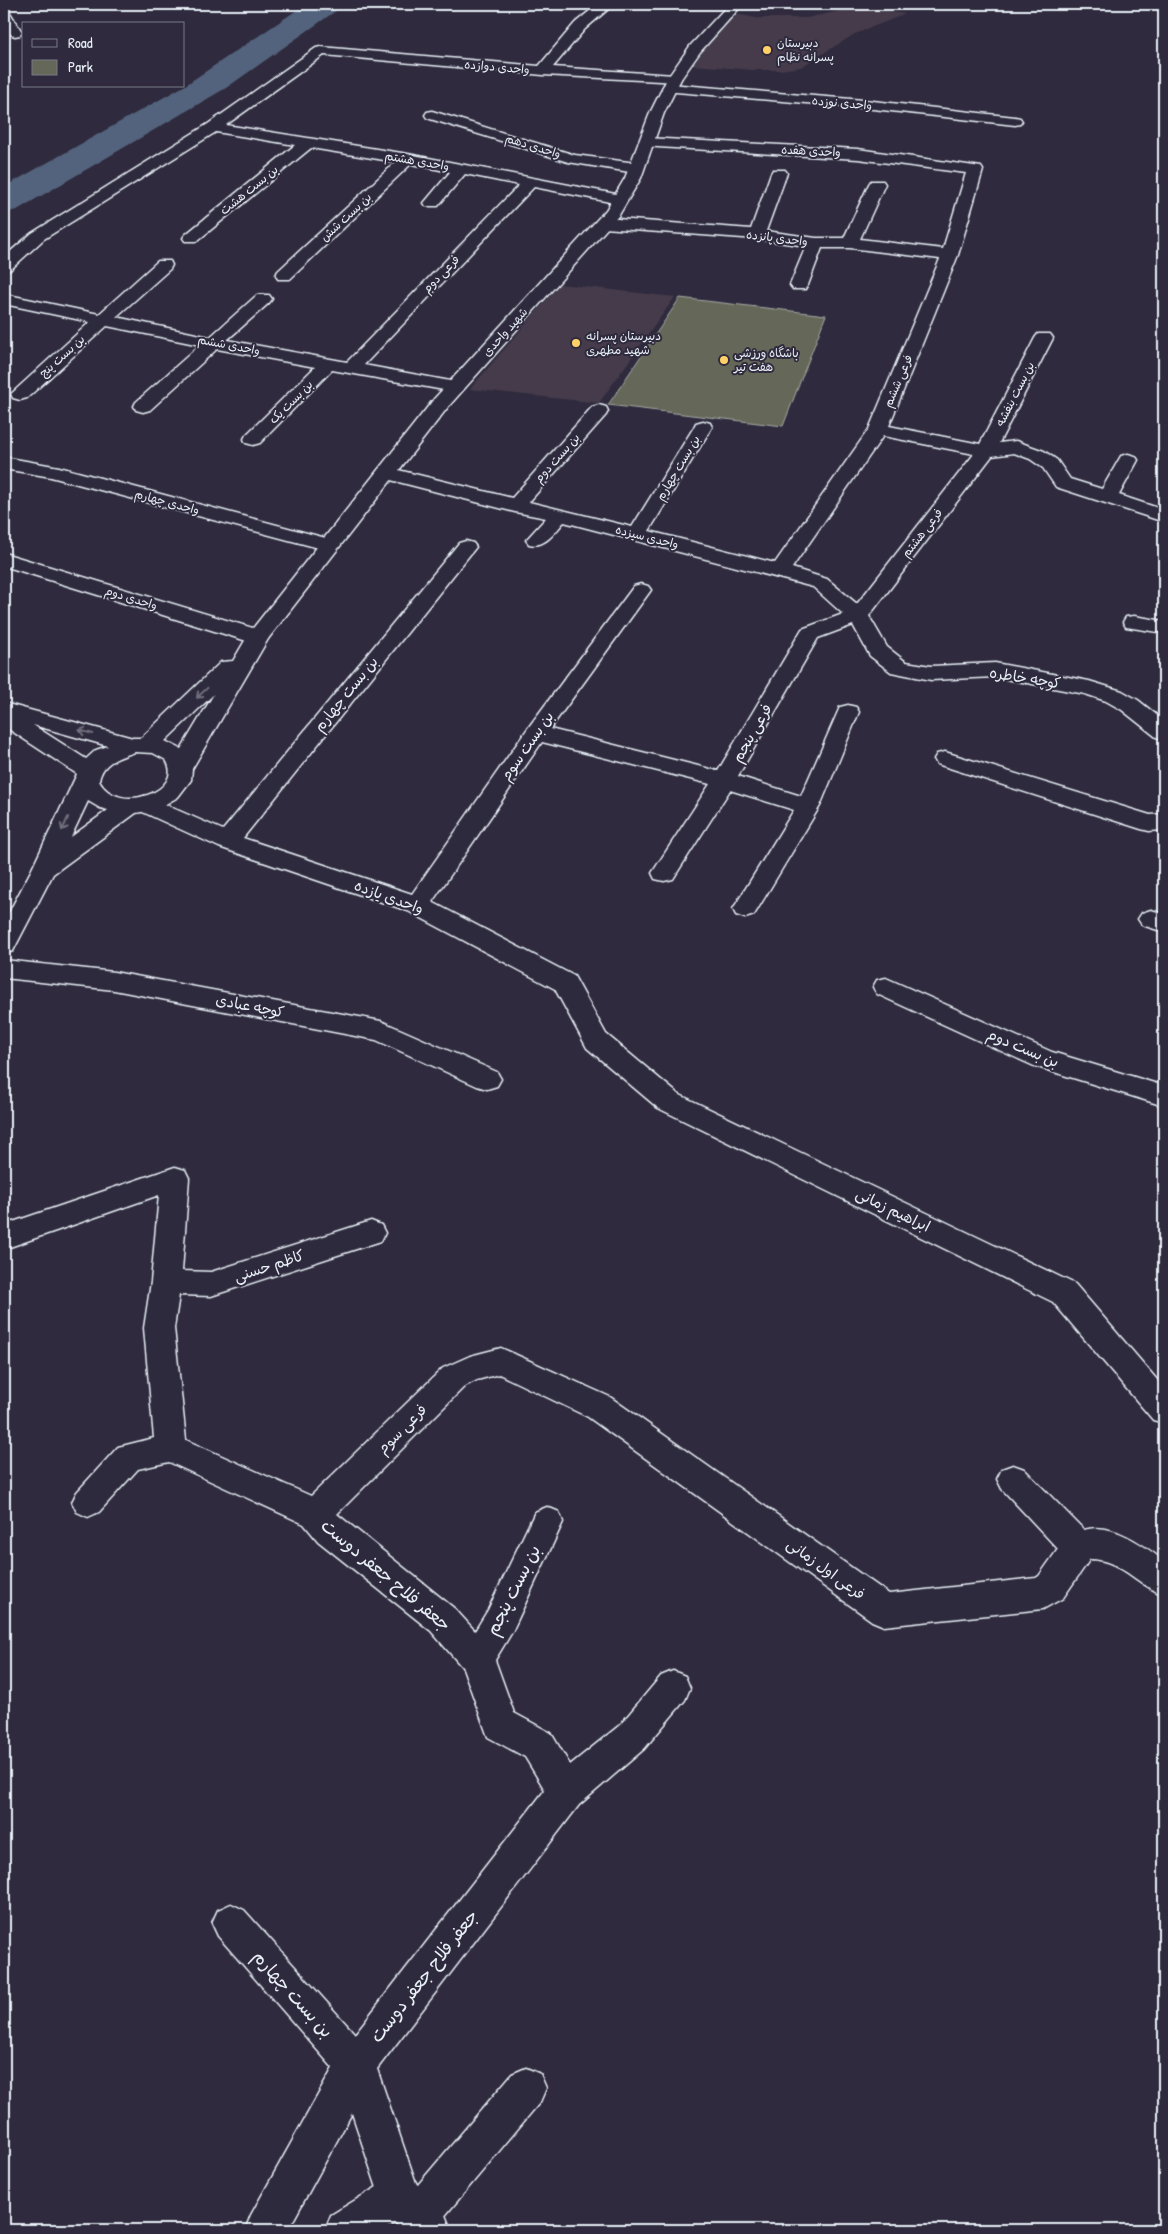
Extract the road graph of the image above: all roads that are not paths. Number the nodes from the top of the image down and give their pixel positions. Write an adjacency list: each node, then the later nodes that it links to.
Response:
1 (607, 4): 5 (street)
2 (736, 4): 6 (street, شهید واحدی)
3 (4, 14): 4 (street)
4 (15, 32)
5 (543, 71): 6 (street, واحدی دوازده); 9 (street, واحدی دوازده)
6 (671, 83): 8 (street, واحدی نوزده); 11 (street, شهید واحدی)
7 (432, 115): 13 (street, واحدی دهم)
8 (1014, 121)
9 (213, 127): 10 (street, واحدی هشتم); 28 (street)
10 (308, 142): 12 (street, واحدی هشتم); 23 (street, بن بست هشت)
11 (646, 142): 13 (street, شهید واحدی); 15 (street, واحدی هفده)
12 (408, 159): 14 (street, واحدی هشتم); 29 (street, بن بست شش)
13 (636, 168): 19 (street, شهید واحدی)
14 (462, 169): 17 (street, واحدی هشتم); 20 (street)
15 (975, 170): 26 (street, فرعی ششم)
16 (779, 173): 22 (street)
17 (530, 181): 19 (street, واحدی هشتم); 37 (street, فرعی دوم)
18 (877, 184): 25 (street)
19 (620, 199): 21 (street, شهید واحدی)
20 (432, 203)
21 (604, 223): 22 (street, واحدی پانزده); 38 (street, شهید واحدی)
22 (757, 234): 24 (street, واحدی پانزده)
23 (191, 238)
24 (816, 243): 25 (street, واحدی پانزده); 30 (street)
25 (850, 243): 26 (street, واحدی پانزده)
26 (950, 254): 43 (street, فرعی ششم)
27 (164, 265): 33 (street)
28 (4, 266)
29 (284, 275)
30 (799, 285)
31 (4, 299): 33 (street, واحدی ششم)
32 (263, 300): 35 (street)
33 (103, 318): 35 (street, واحدی ششم); 39 (street, بن بست پنج)
34 (1044, 338): 45 (street, بن بست بنفشه)
35 (214, 343): 36 (street, واحدی ششم); 40 (street)
36 (328, 364): 37 (street, واحدی ششم); 44 (street, بن بست یک)
37 (352, 367): 38 (street, واحدی ششم)
38 (455, 387): 48 (street, شهید واحدی)
39 (20, 394)
40 (143, 406)
41 (599, 411): 50 (street, بن بست دوم)
42 (703, 427): 53 (street, بن بست چهارم)
43 (878, 429): 45 (street); 58 (street, فرعی ششم)
44 (253, 439)
45 (986, 451): 49 (street); 60 (street, فرعی هشتم)
46 (1128, 460): 49 (street)
47 (4, 463): 55 (street, واحدی چهارم)
48 (386, 473): 50 (street, واحدی سیزده); 55 (street, شهید واحدی)
49 (1107, 498): 52 (street)
50 (515, 506): 51 (street, واحدی سیزده)
51 (559, 516): 53 (street, واحدی سیزده); 54 (street)
52 (1164, 516)
53 (637, 534): 58 (street, واحدی سیزده)
54 (536, 540)
55 (330, 545): 63 (street, شهید واحدی)
56 (466, 547): 78 (street, بن بست چهارم)
57 (4, 559): 63 (street, واحدی دوم)
58 (780, 571): 60 (street, واحدی سیزده)
59 (640, 590): 69 (street, بن بست سوم)
60 (858, 616): 64 (street, واحدی سیزده); 74 (street, فرعی پنجم)
61 (1134, 622): 62 (street)
62 (1164, 627)
63 (254, 642): 70 (street, one-way to 70); 72 (street)
64 (878, 651): 68 (street, كوچه خاطره)
65 (4, 710): 70 (street, one-way to 65)
66 (848, 712): 76 (street)
67 (4, 716): 73 (street)
68 (1164, 732)
69 (536, 733): 74 (street); 81 (street, بن بست سوم)
70 (140, 745): 72 (street); 73 (street)
71 (945, 759): 77 (street)
72 (182, 767): 75 (street)
73 (87, 775): 75 (street); 79 (street, one-way to 79)
74 (724, 780): 76 (street); 80 (street, فرعی پنجم)
75 (137, 805): 78 (street, واحدی یازده); 79 (street)
76 (808, 806): 82 (street)
77 (1164, 822)
78 (227, 841): 81 (street, واحدی یازده)
79 (44, 869): 83 (street)
80 (664, 873)
81 (417, 904): 86 (street, واحدی یازده)
82 (745, 909)
83 (4, 945)
84 (4, 969): 87 (street, کوچه عبادی)
85 (886, 988): 88 (street, بن بست دوم)
86 (596, 1042): 93 (street, ابراهیم زمانی)
87 (486, 1079)
88 (1164, 1096)
89 (370, 1233): 91 (street, کاظم حسنی)
90 (4, 1237): 91 (street)
91 (166, 1282): 94 (street)
92 (501, 1361): 97 (street, فرعی سوم); 99 (street, فرعی اول زمانی)
93 (1164, 1410)
94 (171, 1448): 96 (street); 97 (street, جعفر فلاح جعفر دوست)
95 (1013, 1480): 99 (street)
96 (88, 1502)
97 (315, 1514): 101 (street, جعفر فلاح جعفر دوست)
98 (547, 1522): 101 (street, بن بست پنجم)
99 (1078, 1547): 100 (street)
100 (1164, 1580)
101 (476, 1658): 103 (street, جعفر فلاح جعفر دوست)
102 (673, 1688): 103 (street)
103 (566, 1792): 105 (street, جعفر فلاح جعفر دوست)
104 (231, 1923): 105 (street, بن بست چهارم)
105 (356, 2065): 107 (street); 108 (street, جعفر فلاح جعفر دوست)
106 (526, 2088): 107 (street)
107 (416, 2214): 109 (street)
108 (266, 2230)
109 (346, 2230)

